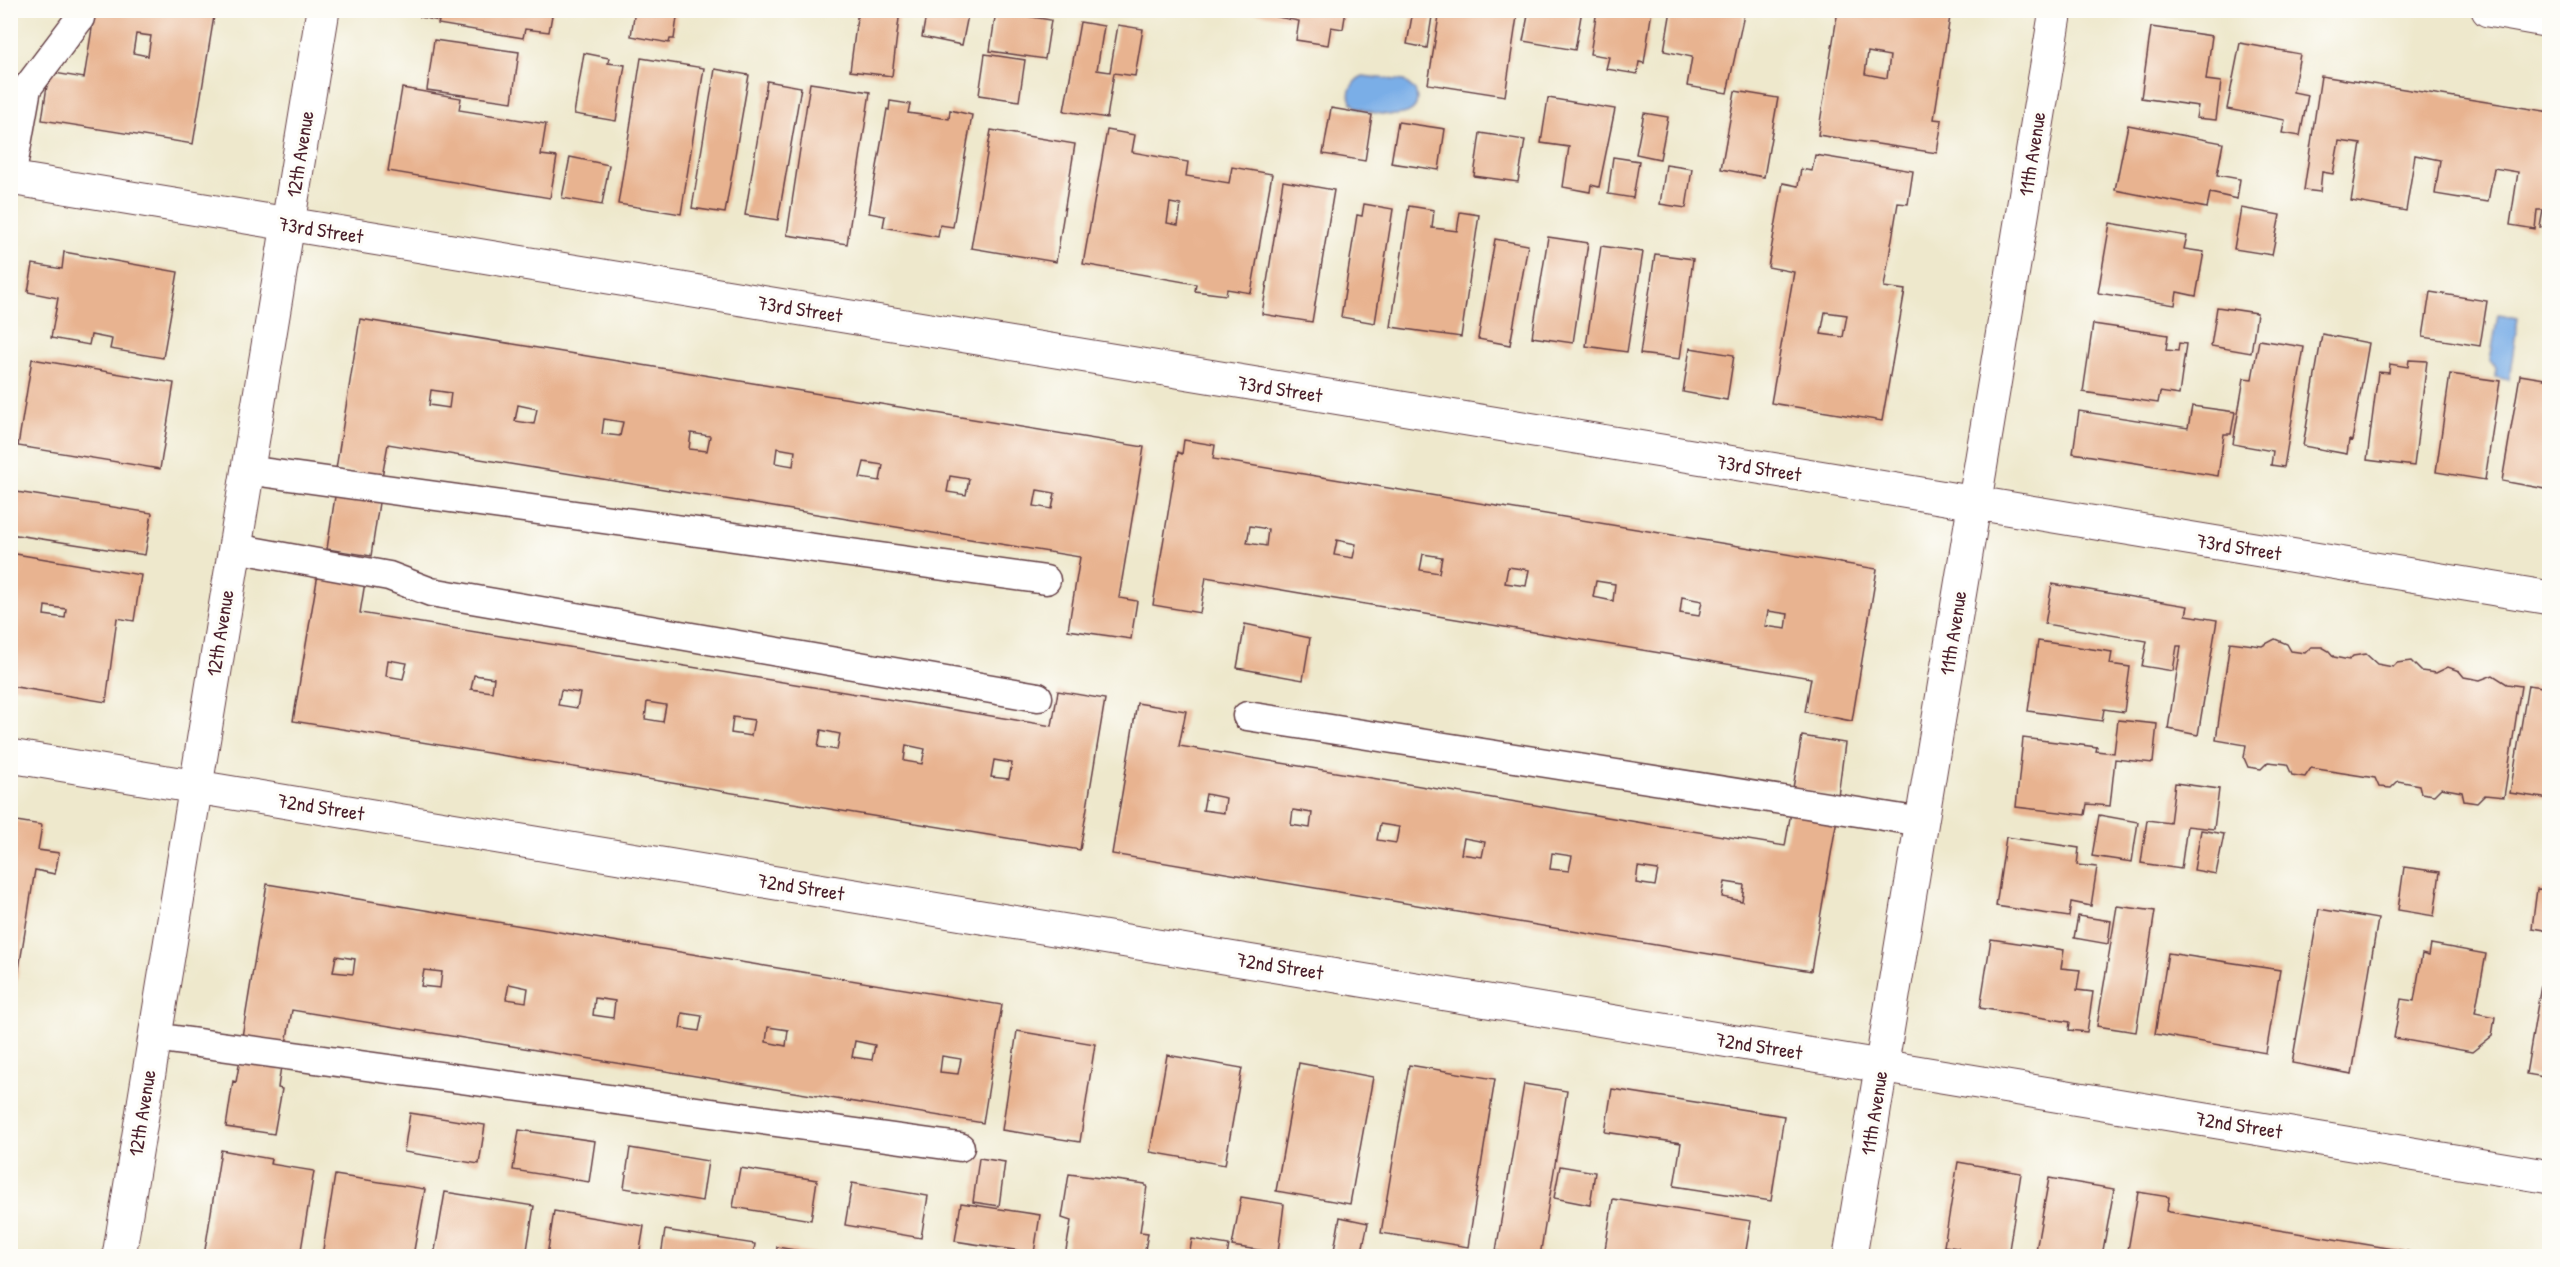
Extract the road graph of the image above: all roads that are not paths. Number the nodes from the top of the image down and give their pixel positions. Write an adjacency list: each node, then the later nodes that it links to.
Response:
1 (81, 10): 6 (lane)
2 (323, 10): 7 (street, 12th Avenue)
3 (2056, 10): 9 (street, 11th Avenue)
4 (2488, 10): 5 (street)
5 (2550, 21)
6 (11, 178): 7 (street, 73rd Street)
7 (289, 224): 8 (street, 12th Avenue); 9 (street, 73rd Street)
8 (248, 470): 10 (street, 12th Avenue); 11 (lane)
9 (1974, 504): 12 (street, 73rd Street); 17 (street, 11th Avenue)
10 (235, 548): 13 (lane); 16 (street, 12th Avenue)
11 (1046, 580)
12 (2550, 598)
13 (1038, 697)
14 (1247, 716): 17 (lane)
15 (10, 756): 16 (street, 72nd Street)
16 (195, 786): 18 (street, 12th Avenue); 19 (street, 72nd Street)
17 (1922, 822): 19 (street, 11th Avenue)
18 (154, 1037): 20 (lane); 22 (street, 12th Avenue)
19 (1882, 1066): 21 (street, 72nd Street); 23 (street, 11th Avenue)
20 (960, 1147)
21 (2550, 1177)
22 (119, 1257)
23 (1850, 1257)

